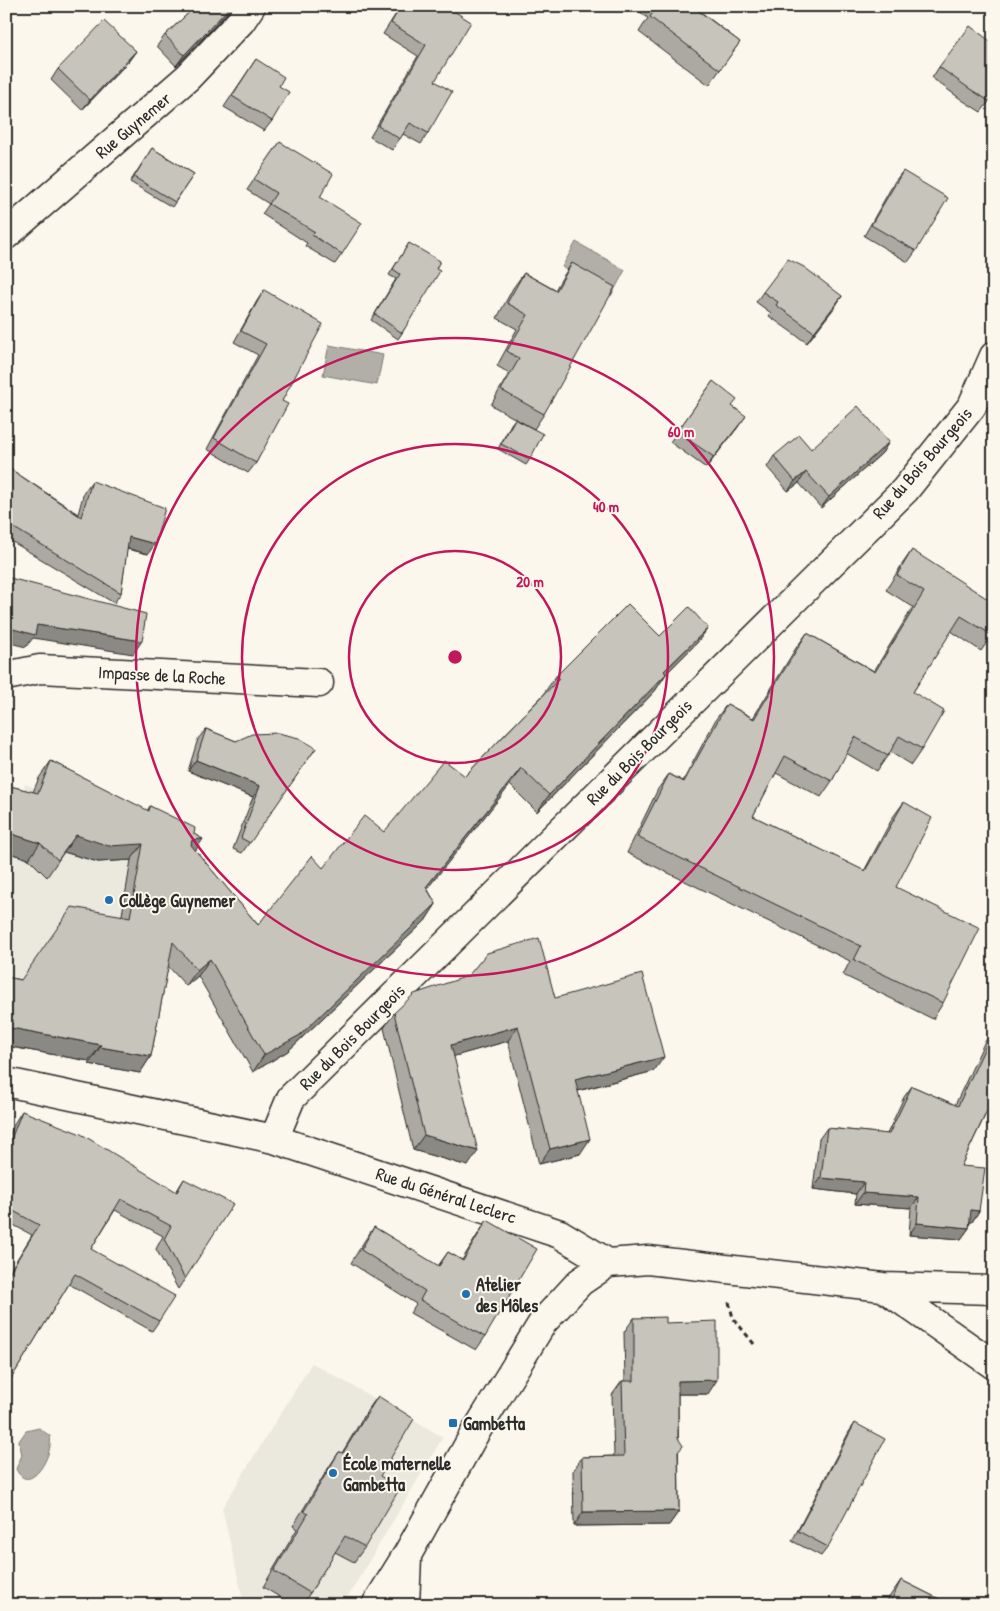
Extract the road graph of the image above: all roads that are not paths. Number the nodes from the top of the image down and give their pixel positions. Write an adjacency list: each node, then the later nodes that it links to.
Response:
1 (251, 6): 2 (street, Rue Guynemer)
2 (6, 235)
3 (994, 356): 7 (street, Rue du Bois Bourgeois)
4 (6, 676): 5 (street, Impasse de la Roche)
5 (319, 684)
6 (6, 1082): 7 (street, Rue du Général Leclerc)
7 (274, 1139): 8 (street, Rue du Général Leclerc)
8 (608, 1263): 9 (street); 12 (street)
9 (884, 1287): 10 (street); 11 (street)
10 (994, 1290)
11 (994, 1365)
12 (407, 1555): 13 (street); 14 (street)
13 (376, 1605)
14 (405, 1605)

